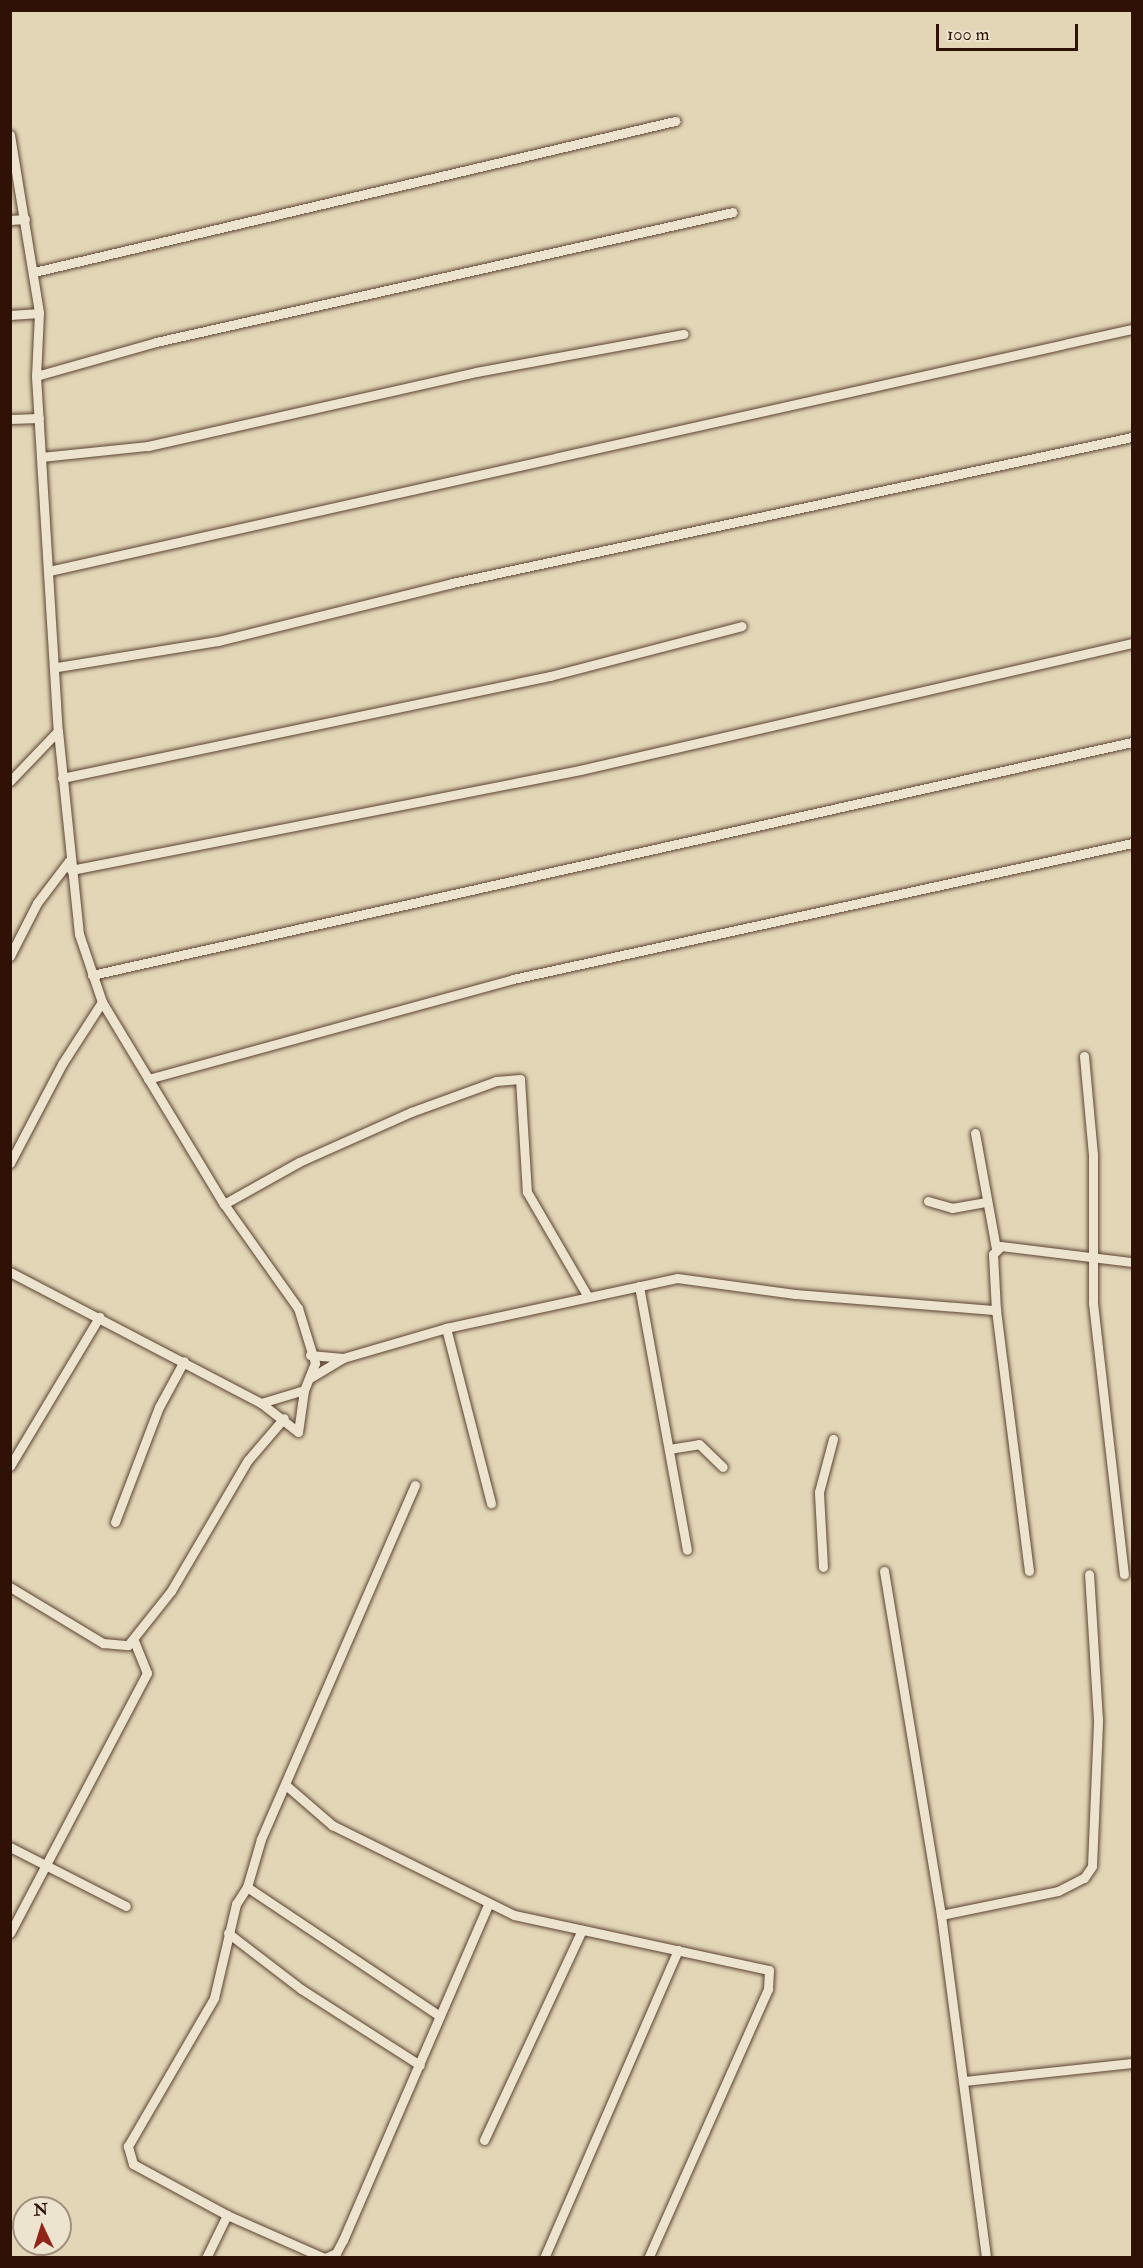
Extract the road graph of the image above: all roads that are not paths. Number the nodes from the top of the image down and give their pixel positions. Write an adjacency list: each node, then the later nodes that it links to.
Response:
1 (675, 121): 6 (street)
2 (10, 135): 4 (street)
3 (733, 212): 11 (street)
4 (25, 219): 5 (street); 6 (street)
5 (10, 220)
6 (33, 272): 7 (street)
7 (39, 313): 8 (street); 11 (street)
8 (10, 315)
9 (1132, 329): 16 (street)
10 (684, 334): 15 (street)
11 (36, 376): 12 (street)
12 (39, 418): 13 (street); 15 (street)
13 (10, 419)
14 (1132, 437): 19 (street)
15 (41, 457): 16 (street)
16 (49, 571): 19 (street)
17 (742, 626): 22 (street)
18 (1132, 643): 25 (street)
19 (57, 667): 20 (street)
20 (58, 731): 22 (street); 23 (street)
21 (1132, 742): 27 (street)
22 (62, 778): 25 (street)
23 (10, 781)
24 (1132, 843): 30 (street)
25 (70, 866): 26 (street); 27 (street)
26 (10, 956)
27 (92, 975): 28 (street)
28 (102, 1002): 30 (street); 32 (street)
29 (1084, 1056): 37 (street)
30 (148, 1079): 35 (street)
31 (975, 1133): 34 (street)
32 (10, 1163)
33 (928, 1201): 34 (street)
34 (986, 1202): 36 (street)
35 (224, 1204): 41 (street); 45 (street)
36 (996, 1249): 37 (street); 42 (street)
37 (1091, 1255): 38 (street); 64 (street)
38 (1132, 1262)
39 (10, 1272): 43 (street)
40 (639, 1286): 41 (street); 42 (street); 53 (street)
41 (587, 1295): 44 (street)
42 (996, 1310): 62 (street)
43 (99, 1317): 47 (street); 54 (street)
44 (446, 1328): 46 (street); 57 (street)
45 (310, 1354): 46 (street); 48 (street)
46 (343, 1358): 48 (street)
47 (183, 1361): 50 (street); 58 (street)
48 (310, 1378): 49 (street)
49 (304, 1390): 50 (street); 51 (street)
50 (261, 1403): 51 (street)
51 (285, 1418): 66 (street)
52 (833, 1438): 60 (street)
53 (669, 1449): 55 (street); 59 (street)
54 (10, 1466)
55 (723, 1467)
56 (415, 1485): 67 (street)
57 (491, 1503)
58 (115, 1522)
59 (687, 1550)
60 (823, 1567)
61 (884, 1571): 73 (street)
62 (1029, 1571)
63 (1089, 1574): 73 (street)
64 (1124, 1574)
65 (10, 1587): 66 (street)
66 (134, 1641): 69 (street)
67 (287, 1786): 70 (street); 71 (street)
68 (10, 1847): 69 (street)
69 (48, 1865): 72 (street); 75 (street)
70 (247, 1887): 76 (street); 78 (street)
71 (488, 1905): 74 (street); 78 (street)
72 (126, 1906)
73 (940, 1915): 81 (street)
74 (582, 1930): 77 (street); 82 (street)
75 (10, 1933)
76 (228, 1933): 80 (street); 83 (street)
77 (678, 1950): 86 (street); 87 (street)
78 (440, 2016): 80 (street)
79 (1132, 2063): 81 (street)
80 (420, 2065): 85 (street)
81 (964, 2081): 88 (street)
82 (484, 2140)
83 (227, 2215): 84 (street); 85 (street)
84 (206, 2258)
85 (324, 2258)
86 (544, 2258)
87 (648, 2258)
88 (986, 2258)

